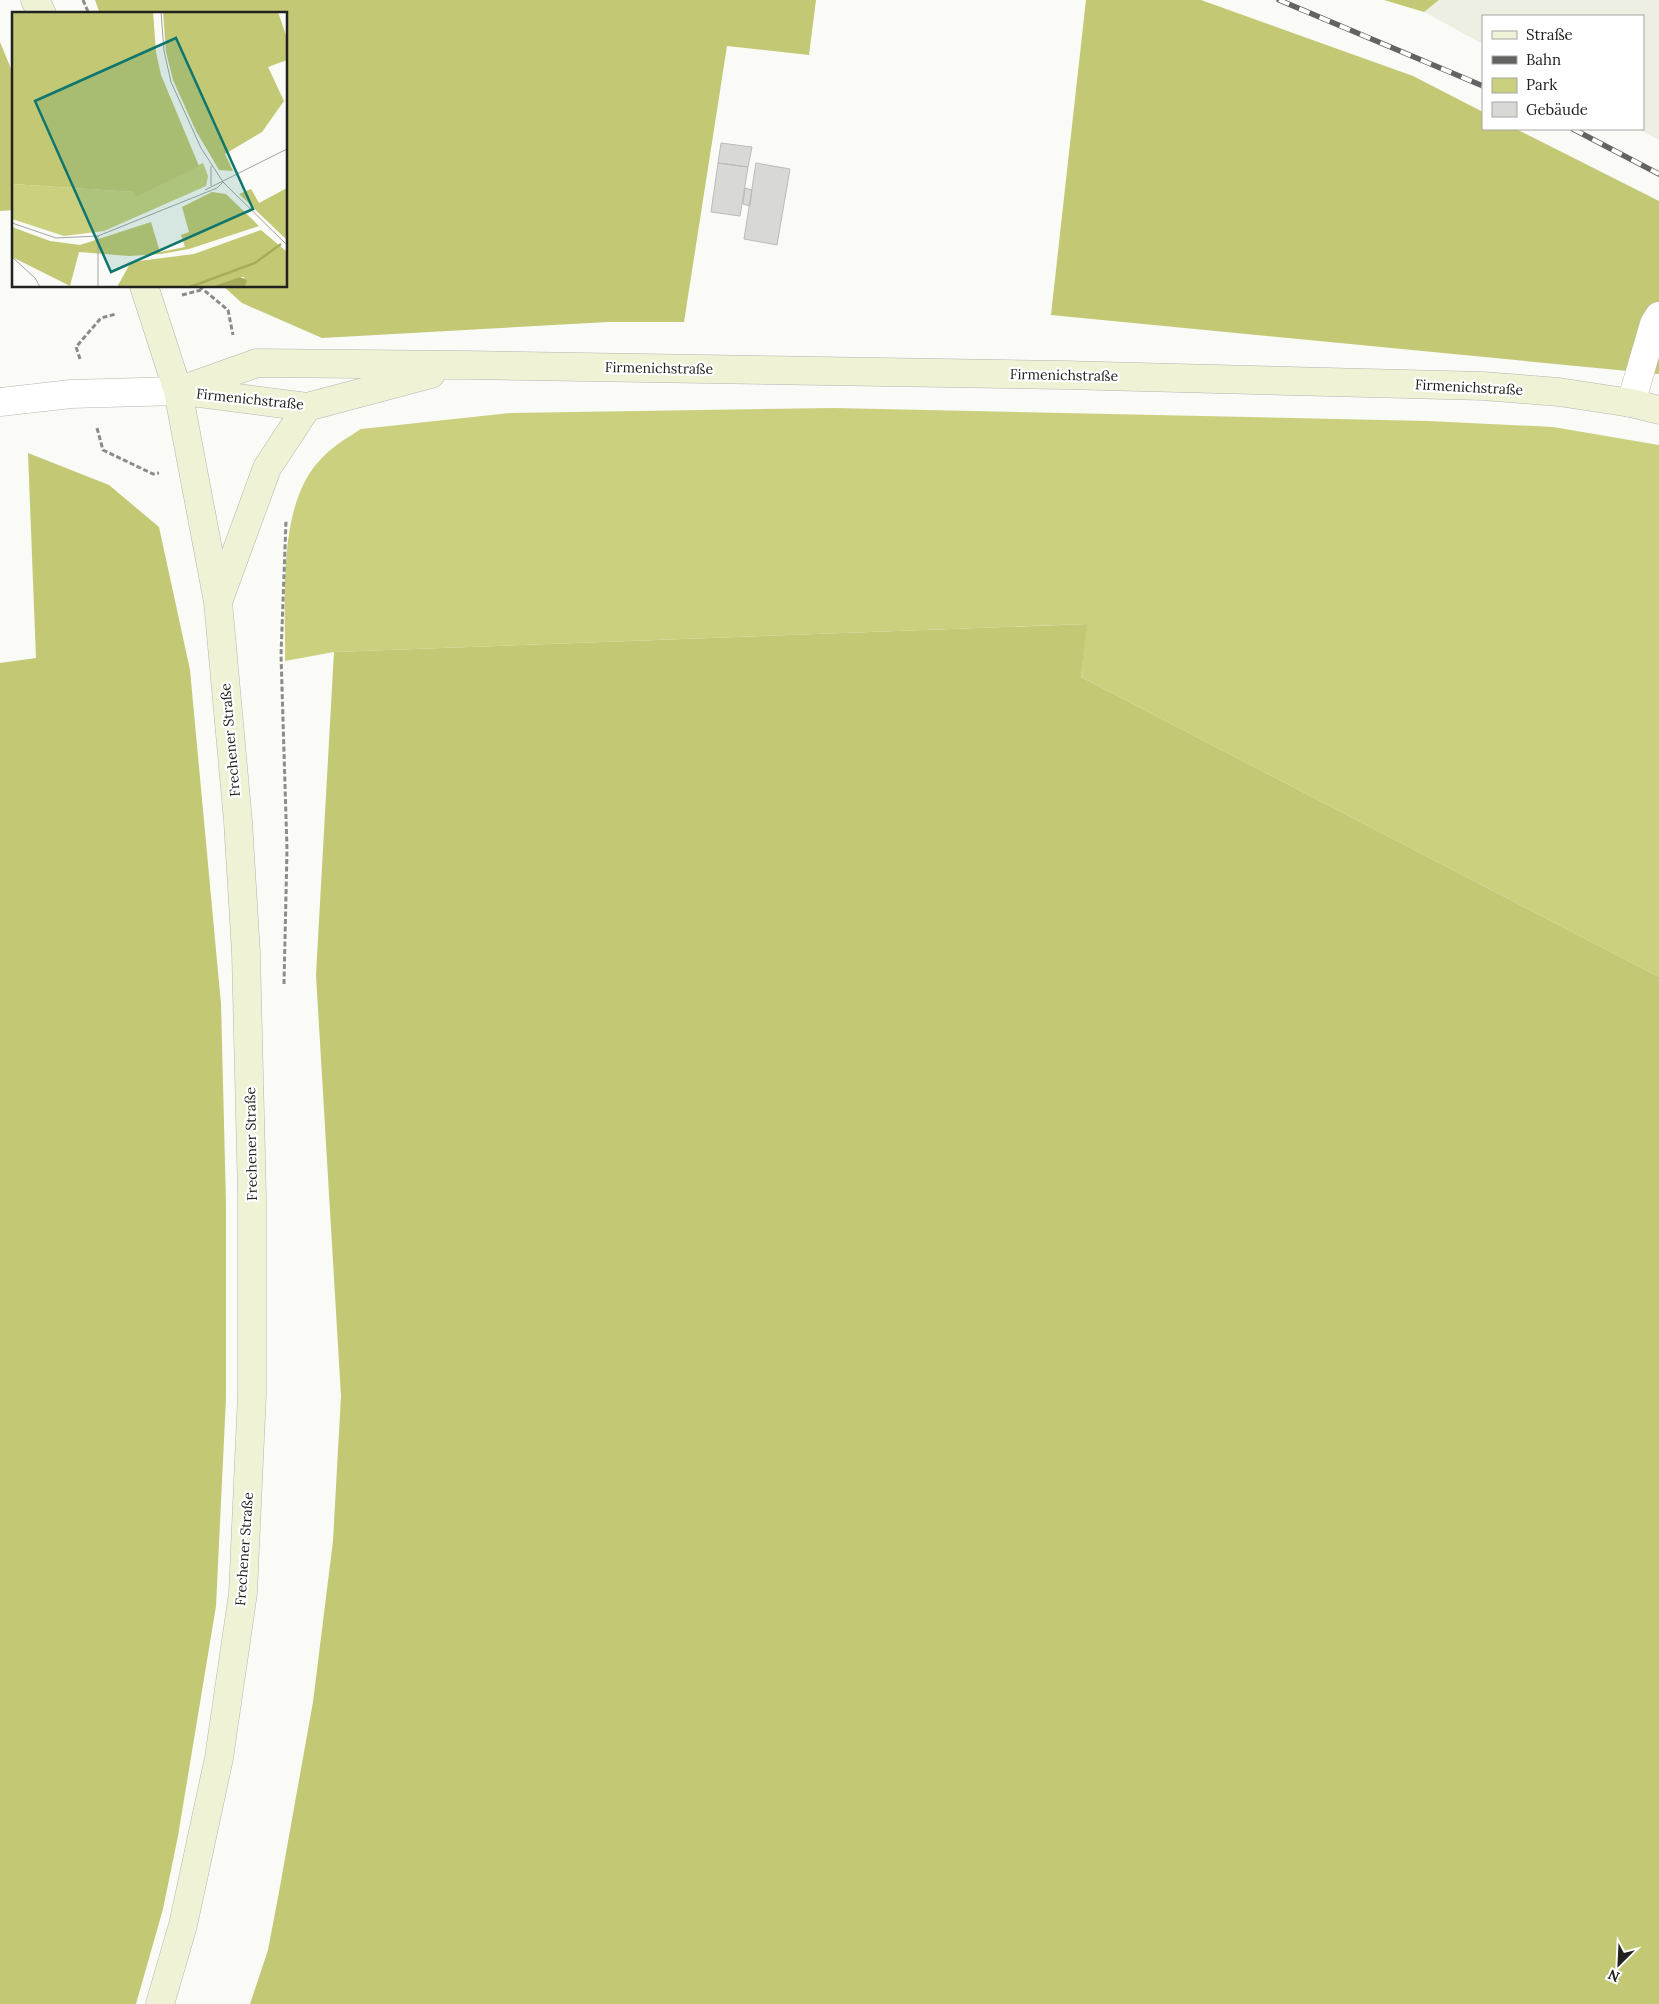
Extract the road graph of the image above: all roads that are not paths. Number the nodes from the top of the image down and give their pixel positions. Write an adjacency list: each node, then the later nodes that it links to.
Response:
1 (36, 0): 2 (street)
2 (41, 12)
3 (145, 288): 6 (street, Frechener Straße)
4 (1659, 316): 8 (street)
5 (467, 365): 6 (street, Firmenichstraße); 8 (street, Firmenichstraße); 9 (street, Firmenichstraße)
6 (178, 391): 7 (street, Firmenichstraße); 9 (street, Firmenichstraße); 11 (street, Frechener Straße)
7 (0, 402)
8 (1631, 403): 10 (street, Firmenichstraße)
9 (307, 407): 11 (street)
10 (1659, 410)
11 (218, 602): 12 (street, Frechener Straße)
12 (160, 2004)

